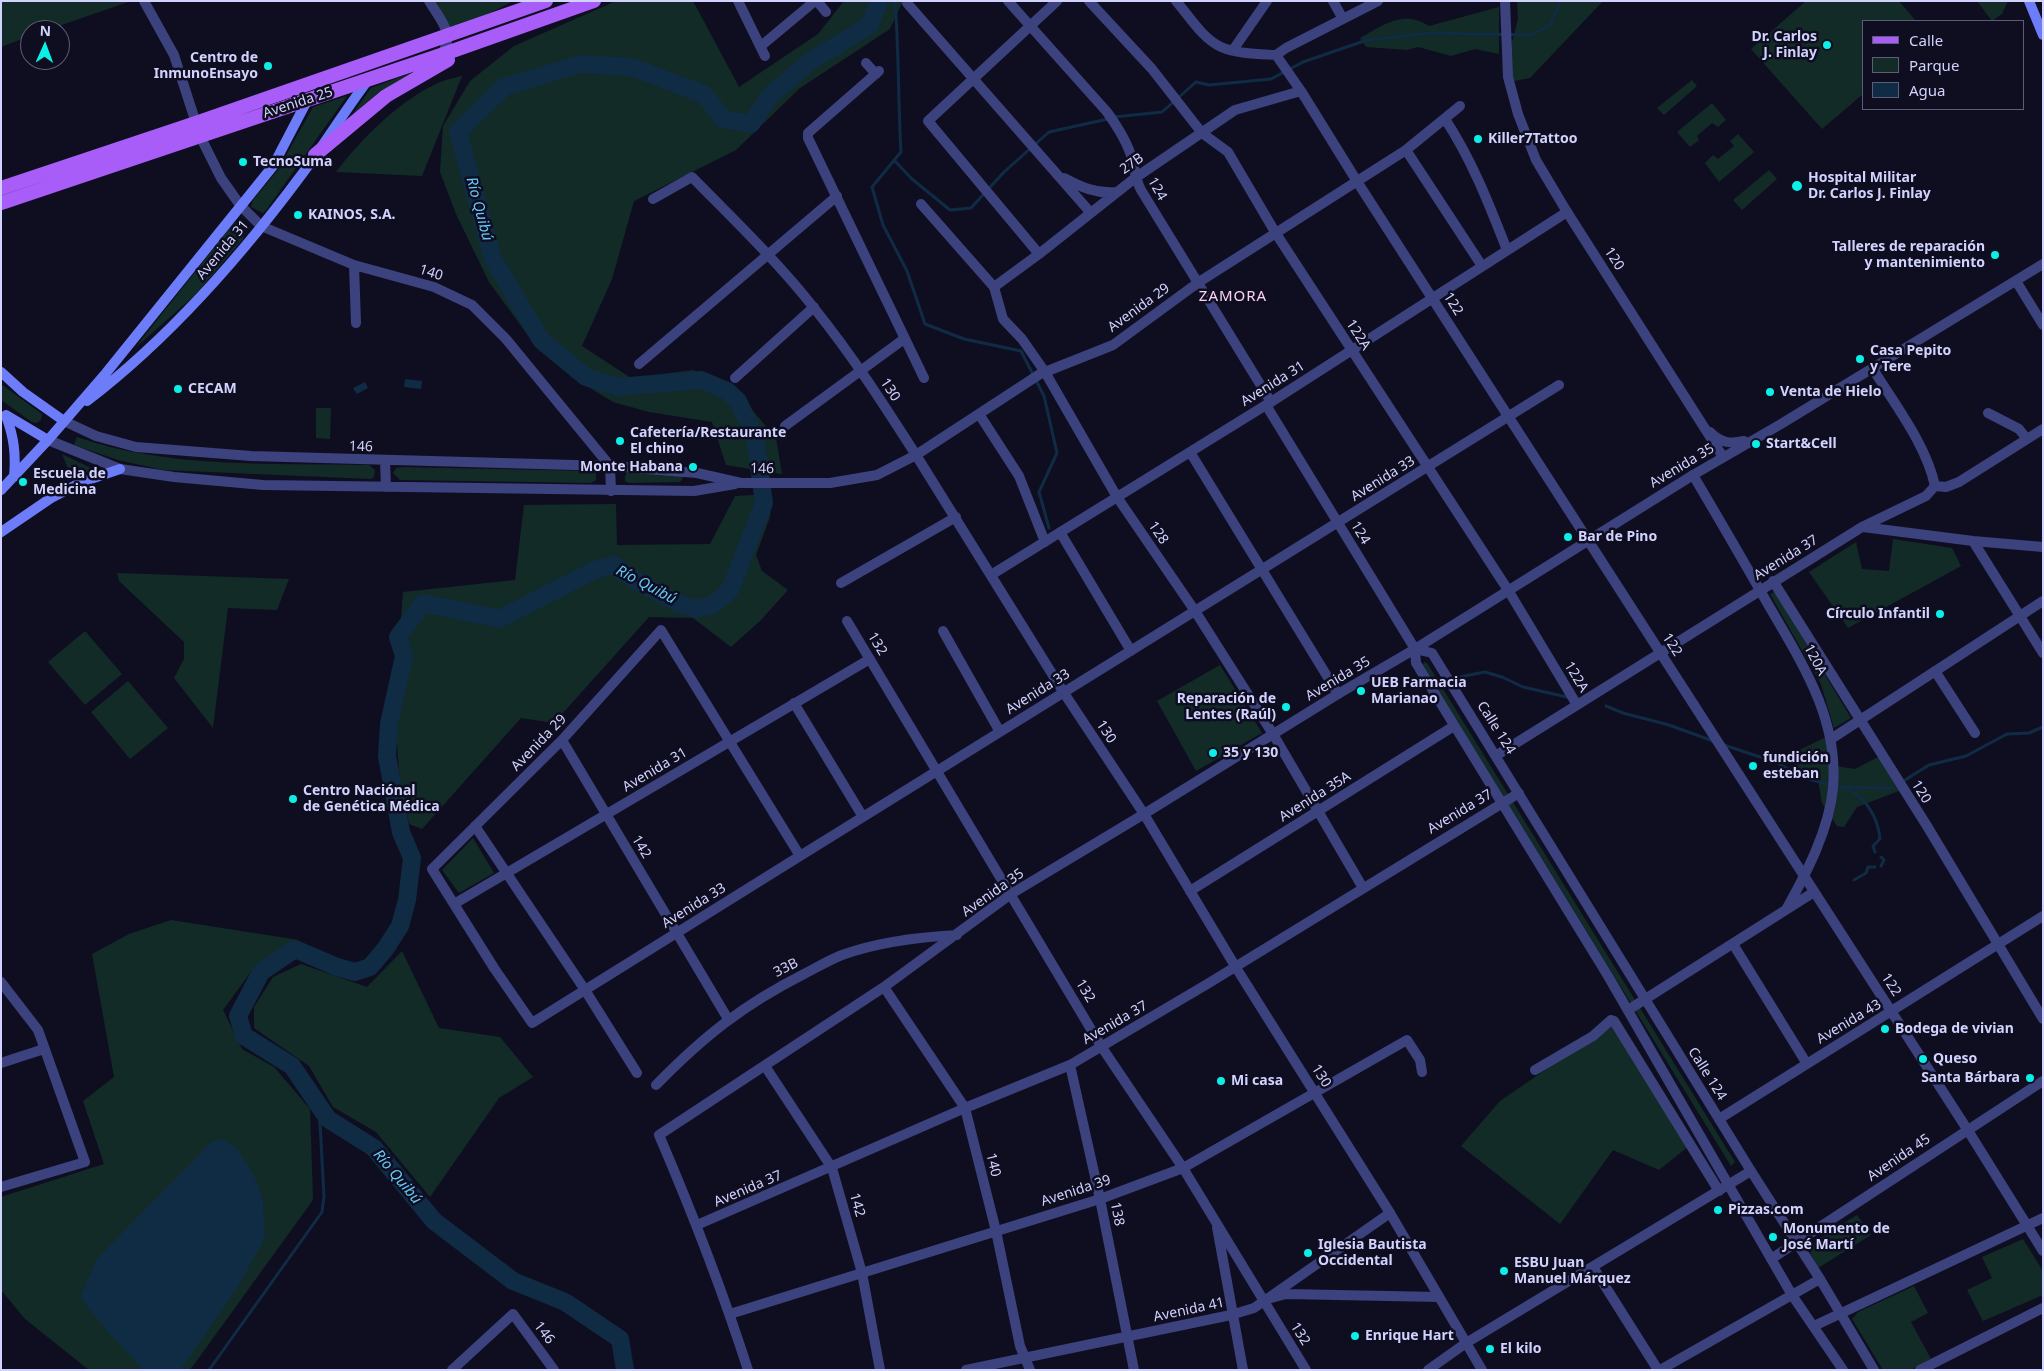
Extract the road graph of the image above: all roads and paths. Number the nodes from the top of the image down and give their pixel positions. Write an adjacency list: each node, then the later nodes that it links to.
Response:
1 (144, 1): 36 (street, 140)
2 (429, 1): 24 (street)
3 (594, 1): 22 (main road, Avenida 25)
4 (738, 1): 5 (street)
5 (816, 1): 18 (street)
6 (1008, 1): 21 (street, 124)
7 (1057, 1): 21 (street)
8 (1089, 1): 37 (street, 122A)
9 (1176, 1): 25 (street)
10 (1267, 1): 25 (street)
11 (1332, 1): 20 (street)
12 (1378, 1): 20 (street)
13 (1505, 1): 51 (street, 120)
14 (2029, 1): 17 (main road)
15 (541, 2): 24 (main road, Avenida 25)
16 (907, 3): 30 (street)
17 (2037, 11): 19 (main road); 23 (main road)
18 (826, 12)
19 (2043, 17)
20 (1344, 19): 27 (street)
21 (1030, 25): 30 (street); 41 (street, 124)
22 (510, 31): 26 (main road, Avenida 25); 39 (main road)
23 (2042, 31)
24 (449, 35): 26 (street); 29 (main road, Avenida 25)
25 (1233, 50): 27 (street)
26 (441, 56): 31 (main road, Avenida 25)
27 (1279, 59): 32 (street, 122)
28 (866, 63): 45 (street)
29 (326, 78): 33 (main road); 36 (main road, Avenida 25)
30 (975, 79): 40 (street); 56 (street)
31 (368, 80): 33 (main road, Avenida 25); 39 (main road, Avenida 31)
32 (1301, 91): 37 (street, 27B); 42 (street, 122)
33 (308, 99): 36 (main road, Avenida 25); 49 (main road, Avenida 31)
34 (1460, 106): 35 (street, Avenida 29)
35 (1444, 119): 38 (street, Avenida 29); 54 (street)
36 (198, 130): 43 (main road, Avenida 25); 47 (main road, Avenida 25); 49 (street, 140)
37 (1202, 133): 41 (street, 27B); 53 (street, 122A)
38 (1406, 150): 42 (street, Avenida 29); 59 (street)
39 (315, 156): 52 (main road, Avenida 31)
40 (1059, 175): 44 (street); 50 (street)
41 (1135, 178): 44 (street, 27B); 61 (street, 124)
42 (1358, 183): 53 (street, Avenida 29); 63 (street, 122)
43 (1, 188)
44 (1117, 192): 50 (street, 27B)
45 (837, 196): 55 (street); 67 (street)
46 (652, 199): 55 (street, 130)
47 (1, 203)
48 (921, 204): 62 (street, 128)
49 (240, 205): 52 (street, 140); 78 (main road, Avenida 31)
50 (1090, 212): 56 (street, 27B)
51 (1567, 212): 54 (street, Avenida 31); 85 (street, 120)
52 (261, 226): 58 (street, 140); 78 (main road, Avenida 31)
53 (1275, 232): 61 (street, Avenida 29); 68 (street, 122A)
54 (1508, 250): 59 (street, Avenida 31)
55 (767, 253): 64 (street, 130); 69 (street)
56 (1039, 254): 62 (street, 27B)
57 (2043, 264): 60 (street, Avenida 35)
58 (354, 265): 65 (street); 94 (street, 140)
59 (1482, 266): 63 (street, Avenida 31)
60 (2016, 281): 66 (street); 71 (street, Avenida 35)
61 (1198, 282): 73 (street, Avenida 29); 77 (street, 124)
62 (994, 287): 73 (street, 128)
63 (1433, 298): 68 (street, Avenida 31); 82 (street, 122)
64 (814, 307): 70 (street, 130); 74 (street)
65 (356, 323)
66 (2043, 324)
67 (904, 339): 70 (street); 75 (street)
68 (1352, 350): 77 (street, Avenida 31); 95 (street, 122A)
69 (639, 364)
70 (860, 369): 84 (street); 91 (street, 130)
71 (1873, 369): 89 (street, Avenida 35); 102 (street)
72 (1, 372): 83 (main road, 146)
73 (1039, 375): 81 (street, Avenida 29); 105 (street, 128)
74 (734, 378)
75 (924, 378)
76 (1559, 385): 82 (street, Avenida 33)
77 (1268, 403): 90 (street, Avenida 31); 107 (street, 124)
78 (72, 412): 83 (main road, Avenida 31)
79 (4, 413): 88 (main road, 146); 98 (main road)
80 (1988, 413): 87 (street)
81 (979, 414): 91 (street, Avenida 29); 113 (street)
82 (1508, 417): 95 (street, Avenida 33); 111 (street, 122)
83 (64, 421): 88 (main road, Avenida 31); 93 (street, 146)
84 (785, 426)
85 (1704, 426): 89 (street); 92 (street, 120)
86 (2043, 429): 87 (street, Avenida 37)
87 (2027, 439): 102 (street, Avenida 37)
88 (48, 440): 96 (street, 146); 98 (main road, Avenida 31)
89 (1754, 440): 92 (street, Avenida 35)
90 (1190, 452): 105 (street, Avenida 31); 115 (street)
91 (916, 455): 100 (street, Avenida 29); 106 (street, 130)
92 (1723, 457): 97 (street, Avenida 35)
93 (385, 461): 94 (street, 146); 101 (street)
94 (610, 466): 99 (street, 146); 104 (street)
95 (1429, 466): 107 (street, Avenida 33); 119 (street, 122A)
96 (120, 469): 101 (street, 146); 109 (main road)
97 (1693, 475): 111 (street, Avenida 35); 120 (street, 120A)
98 (14, 476): 103 (main road, Avenida 31)
99 (741, 483): 100 (street, 146); 104 (street, 146)
100 (782, 484)
101 (386, 486): 104 (street, 146)
102 (1935, 486): 108 (street, Avenida 37)
103 (1, 490)
104 (611, 491)
105 (1117, 497): 110 (street, Avenida 31); 122 (street, 128)
106 (956, 517): 116 (street, 130); 118 (street)
107 (1338, 523): 115 (street, Avenida 33); 126 (street, 124)
108 (1862, 527): 112 (street); 117 (street, Avenida 37)
109 (1, 532)
110 (1060, 532): 113 (street, Avenida 31); 127 (street)
111 (1588, 540): 119 (street, Avenida 35); 128 (street, 122)
112 (1973, 541): 114 (street); 123 (street)
113 (1045, 542): 116 (street, Avenida 31)
114 (2043, 547)
115 (1262, 570): 122 (street, Avenida 33); 133 (street)
116 (991, 575): 132 (street, 130)
117 (1773, 581): 120 (street, Avenida 37); 136 (street, 120)
118 (841, 583)
119 (1508, 590): 126 (street, Avenida 35); 135 (street, 122A)
120 (1760, 590): 128 (street, Avenida 37); 141 (street, 120A)
121 (2043, 601): 123 (street)
122 (1195, 611): 127 (street, Avenida 33); 139 (street, 128)
123 (2020, 615): 129 (street); 131 (street)
124 (847, 622): 130 (street, 132)
125 (943, 631): 138 (street)
126 (1415, 650): 133 (street, Avenida 35); 137 (street); 144 (street, Calle 124)
127 (1131, 651): 132 (street, Avenida 33)
128 (1660, 652): 135 (street, Avenida 37); 155 (street, 122)
129 (2043, 653)
130 (870, 659): 134 (street, Avenida 31); 145 (street, 132)
131 (1935, 671): 136 (street); 140 (street)
132 (1064, 692): 138 (street, Avenida 33); 150 (street, 130)
133 (1338, 694): 139 (street, Avenida 35)
134 (794, 703): 143 (street, Avenida 31); 151 (street)
135 (1577, 705): 144 (street, Avenida 37)
136 (1860, 720): 141 (street); 166 (street, 120)
137 (1454, 726): 147 (street); 148 (street, Avenida 35A)
138 (1000, 732): 145 (street, Avenida 33)
139 (1273, 734): 148 (street, 128); 150 (street, Avenida 35)
140 (1975, 734)
141 (1831, 739): 155 (street, 120A)
142 (562, 740): 143 (street, Avenida 29); 149 (street, 142); 152 (street, Avenida 29)
143 (729, 742): 149 (street, Avenida 31); 153 (street)
144 (1496, 755): 146 (street, Calle 124)
145 (937, 771): 151 (street, Avenida 33); 159 (street, 132)
146 (1520, 793): 147 (street, Avenida 37); 171 (street, Calle 124)
147 (1501, 804): 156 (street, Avenida 37); 172 (street)
148 (1319, 811): 156 (street, 128); 157 (street, Avenida 35A)
149 (606, 814): 154 (street, Avenida 31); 163 (street, 142)
150 (1144, 814): 157 (street, 130); 159 (street, Avenida 35)
151 (863, 817): 153 (street, Avenida 33)
152 (475, 826): 154 (street); 160 (street, Avenida 29)
153 (800, 856): 163 (street, Avenida 33)
154 (505, 874): 160 (street, Avenida 31); 170 (street)
155 (1804, 877): 158 (street, 122); 161 (street, 120A)
156 (1363, 888): 167 (street, Avenida 37)
157 (1190, 891): 167 (street, 130)
158 (1814, 892): 161 (street); 173 (street, 122)
159 (1011, 894): 164 (street, Avenida 35); 176 (street, 132)
160 (454, 904): 170 (street, Avenida 33)
161 (1788, 908): 165 (street)
162 (2043, 916): 166 (street, Avenida 43)
163 (677, 933): 170 (street, Avenida 33); 174 (street, 142)
164 (957, 935): 169 (street, Avenida 35); 174 (street, 33B)
165 (1732, 944): 171 (street); 179 (street)
166 (1998, 944): 173 (street, Avenida 43); 175 (street, 120)
167 (1235, 966): 176 (street, Avenida 37); 187 (street, 130)
168 (1, 982): 177 (street)
169 (884, 988): 181 (street, Avenida 35); 188 (street, 140)
170 (586, 990): 184 (street)
171 (1645, 1000): 172 (street); 189 (street, Calle 124)
172 (1628, 1010): 194 (street)
173 (1892, 1012): 179 (street, Avenida 43); 190 (street, 122)
174 (728, 1019): 186 (street, 33B)
175 (2043, 1019)
176 (1101, 1046): 180 (street, Avenida 37); 192 (street, 132)
177 (44, 1049): 178 (street); 195 (street)
178 (1, 1063)
179 (1807, 1064): 189 (street, Avenida 43)
180 (1070, 1065): 188 (street, Avenida 37); 197 (street, 138)
181 (765, 1066): 191 (street, 142); 201 (street, Avenida 35)
182 (1535, 1070): 196 (street)
183 (1422, 1072): 187 (street, Avenida 39)
184 (637, 1073)
185 (2043, 1081): 190 (street, Avenida 45)
186 (656, 1085)
187 (1314, 1092): 192 (street, Avenida 39); 198 (street, 130)
188 (965, 1108): 191 (street, Avenida 37); 203 (street, 140)
189 (1719, 1119): 193 (street, Calle 124)
190 (1967, 1129): 202 (street, 122); 204 (street, Avenida 45)
191 (832, 1168): 201 (street, Avenida 37); 208 (street, 142)
192 (1183, 1168): 197 (street, Avenida 39); 200 (street, 132)
193 (1750, 1171): 194 (street); 204 (street, Calle 124)
194 (1730, 1184): 196 (street); 206 (street)
195 (1, 1187)
196 (1718, 1191): 207 (street)
197 (1100, 1199): 203 (street, Avenida 39); 218 (street, 138)
198 (1390, 1214): 211 (street, 130); 212 (street, Avenida 41)
199 (2043, 1218): 202 (street)
200 (1216, 1221): 212 (street, 132); 216 (street)
201 (697, 1225): 215 (street)
202 (2027, 1226): 205 (street, 122); 214 (street)
203 (996, 1231): 208 (street, Avenida 39); 221 (street, 140)
204 (1796, 1241): 206 (street, Avenida 45); 209 (street, Calle 124)
205 (2043, 1251)
206 (1771, 1259): 210 (street)
207 (1593, 1267): 219 (street); 234 (street)
208 (862, 1273): 215 (street, Avenida 39); 225 (street, 142)
209 (1820, 1279): 210 (street); 214 (street, Calle 124)
210 (1792, 1295): 217 (street); 234 (street)
211 (1439, 1297): 212 (street); 219 (street, 130)
212 (1263, 1300): 216 (street, Avenida 41); 220 (street, 132)
213 (2043, 1308): 237 (street)
214 (1840, 1313): 217 (street); 236 (street, Calle 124)
215 (730, 1314): 224 (street)
216 (1231, 1315): 218 (street, Avenida 41); 229 (street)
217 (1814, 1326): 235 (street)
218 (1127, 1336): 221 (street, Avenida 41); 228 (street, 138)
219 (1466, 1344): 232 (street); 233 (street, 130)
220 (1297, 1356): 230 (street); 231 (street, 132)
221 (1026, 1357): 226 (street, Avenida 41); 227 (street, 140)
222 (452, 1370): 223 (street, 146)
223 (554, 1370)
224 (748, 1370)
225 (880, 1370)
226 (966, 1370)
227 (1030, 1370)
228 (1134, 1370)
229 (1243, 1370)
230 (1302, 1370)
231 (1306, 1370)
232 (1428, 1370)
233 (1482, 1370)
234 (1659, 1370)
235 (1843, 1370)
236 (1874, 1370)
237 (1920, 1370)

